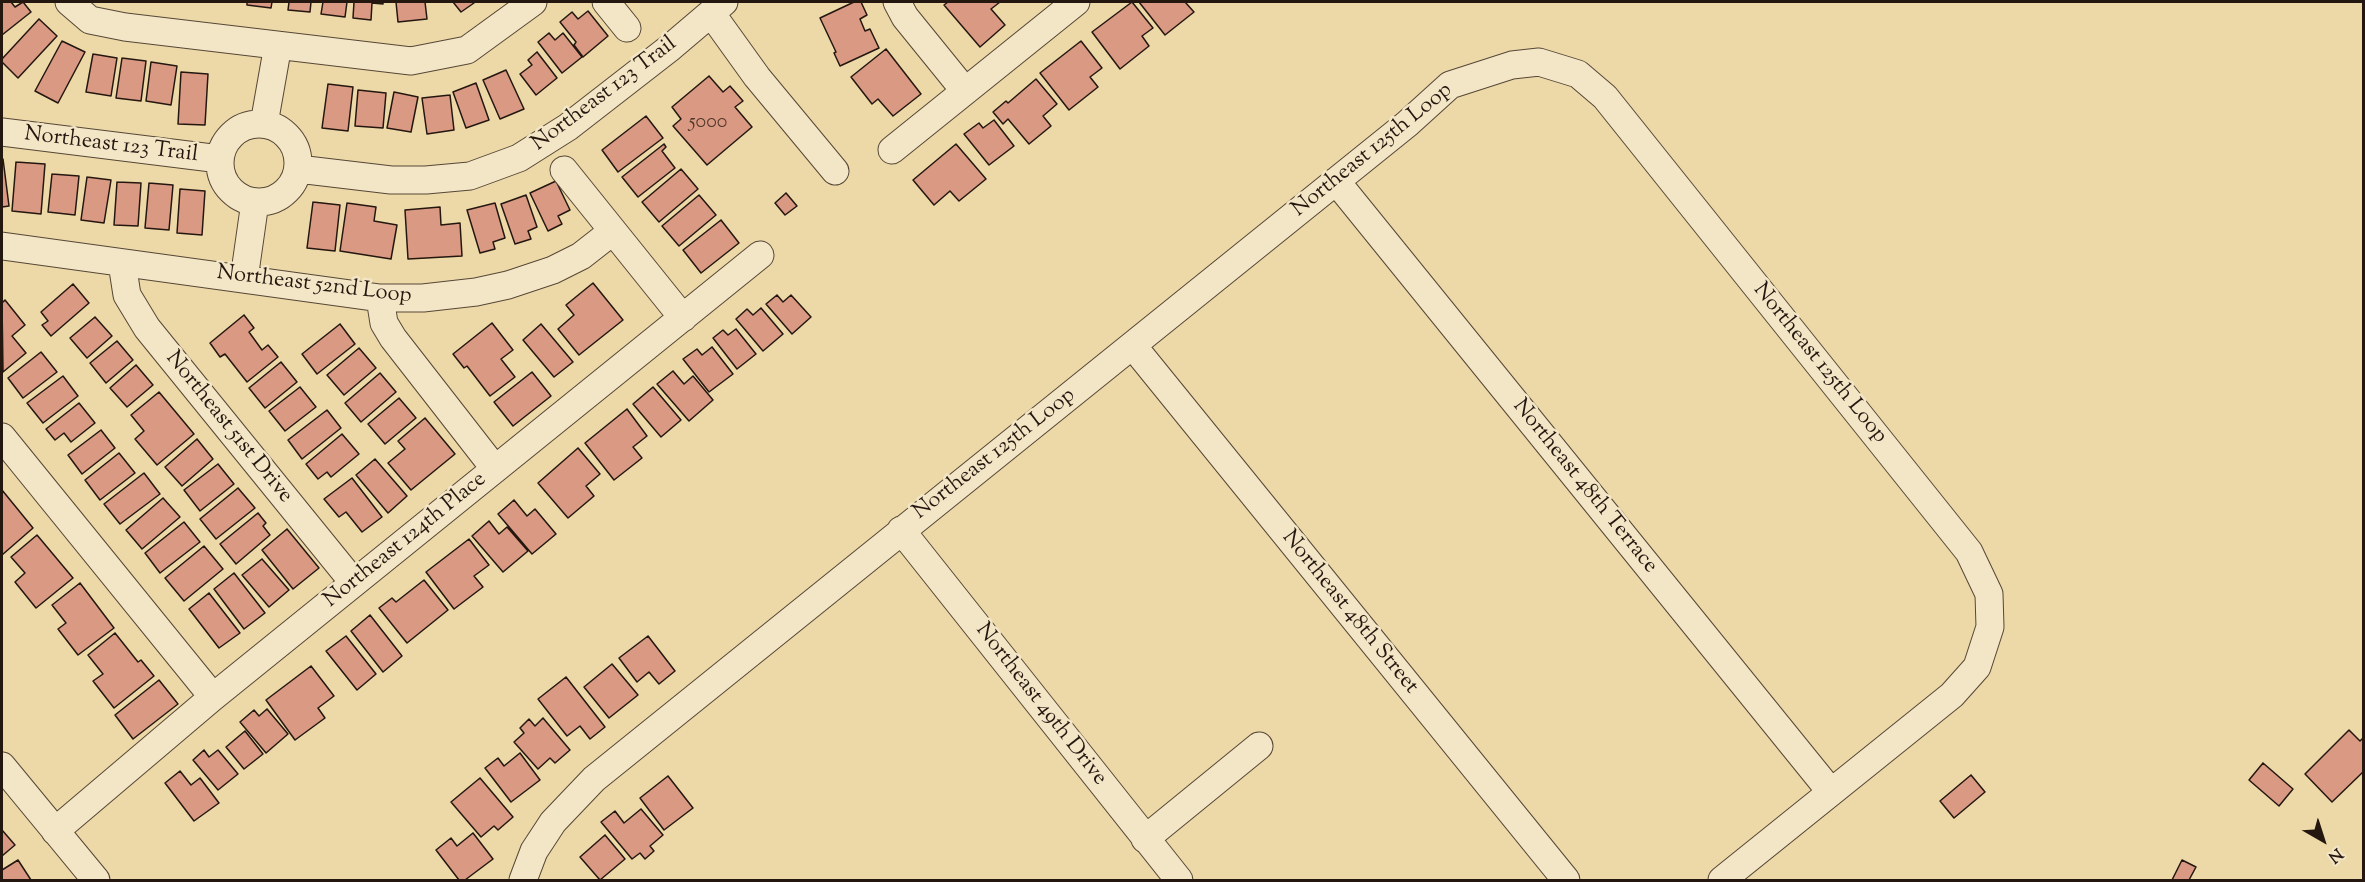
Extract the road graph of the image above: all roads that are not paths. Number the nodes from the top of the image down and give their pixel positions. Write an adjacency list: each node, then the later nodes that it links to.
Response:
1 (69, 2): 8 (street)
2 (533, 2): 8 (street)
3 (606, 2): 7 (street)
4 (897, 2): 9 (street)
5 (1076, 2): 9 (street)
6 (717, 7): 14 (street, Northeast 123 Trail); 16 (street)
7 (627, 28)
8 (278, 45): 10 (street)
9 (965, 91): 12 (street)
10 (264, 124): 13 (street); 14 (street)
11 (2, 132): 13 (street, Northeast 123 Trail)
12 (892, 150)
13 (220, 159): 18 (street)
14 (298, 169): 18 (street)
15 (564, 170): 19 (street)
16 (835, 171)
17 (1336, 181): 26 (street, Northeast 125th Loop); 34 (street, Northeast 48th Terrace); 34 (street, Northeast 125th Loop)
18 (255, 202): 23 (street)
19 (614, 231): 24 (street, Northeast 52nd Loop); 25 (street)
20 (2, 246): 22 (street, Northeast 52nd Loop)
21 (760, 255): 25 (street, Northeast 124th Place)
22 (122, 263): 23 (street, Northeast 52nd Loop); 30 (street, Northeast 51st Drive)
23 (244, 279): 24 (street, Northeast 52nd Loop)
24 (380, 298): 28 (street)
25 (683, 318): 28 (street, Northeast 124th Place)
26 (1132, 346): 29 (street, Northeast 125th Loop); 40 (street, Northeast 48th Street)
27 (2, 436): 31 (street)
28 (495, 469): 30 (street, Northeast 124th Place)
29 (901, 530): 36 (street, Northeast 49th Drive); 38 (street, Northeast 125th Loop)
30 (354, 583): 31 (street, Northeast 124th Place)
31 (213, 697): 35 (street, Northeast 124th Place)
32 (1259, 746): 36 (street)
33 (2, 766): 35 (street)
34 (1831, 792): 41 (street, Northeast 125th Loop)
35 (55, 831): 37 (street)
36 (1145, 840): 39 (street, Northeast 49th Drive)
37 (96, 880)
38 (523, 880)
39 (1179, 880)
40 (1566, 880)
41 (1722, 880)

